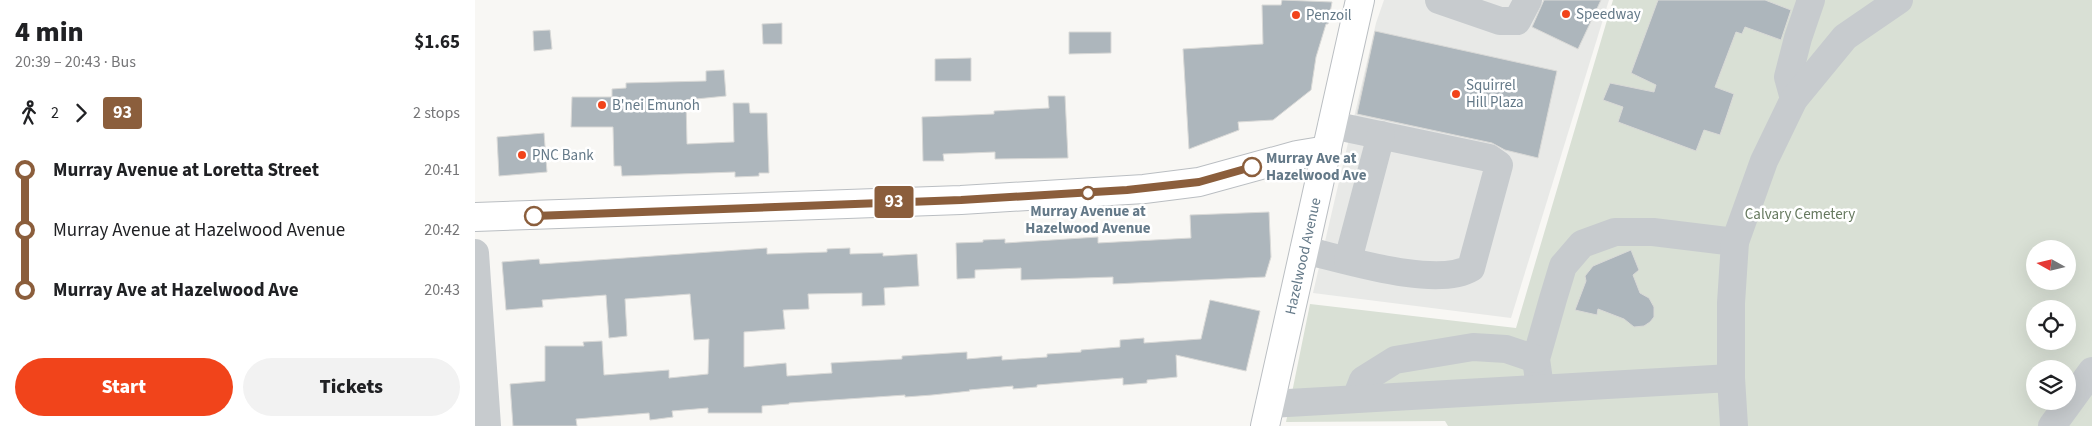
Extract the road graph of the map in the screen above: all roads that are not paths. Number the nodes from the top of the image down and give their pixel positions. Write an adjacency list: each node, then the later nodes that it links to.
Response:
1 (1360, 0): 8 (main road, Hazelwood Avenue)
2 (1439, 0): 3 (street)
3 (1529, 0)
4 (1811, 0): 6 (street)
5 (1896, 1): 6 (street)
6 (1794, 99): 10 (street)
7 (1381, 135): 8 (street); 13 (street); 13 (street)
8 (1330, 137): 9 (main road); 11 (main road, Hazelwood Avenue)
9 (475, 217)
10 (1735, 242): 14 (street); 16 (street)
11 (1305, 250): 13 (street); 19 (main road, Hazelwood Avenue)
12 (475, 253): 20 (street)
13 (1348, 260)
14 (1536, 360): 17 (street); 18 (street)
15 (2092, 371): 22 (street)
16 (1731, 378): 17 (street); 21 (street)
17 (1540, 388): 18 (street)
18 (1356, 398): 19 (street)
19 (1267, 415)
20 (487, 426)
21 (1734, 426)
22 (2052, 426)

